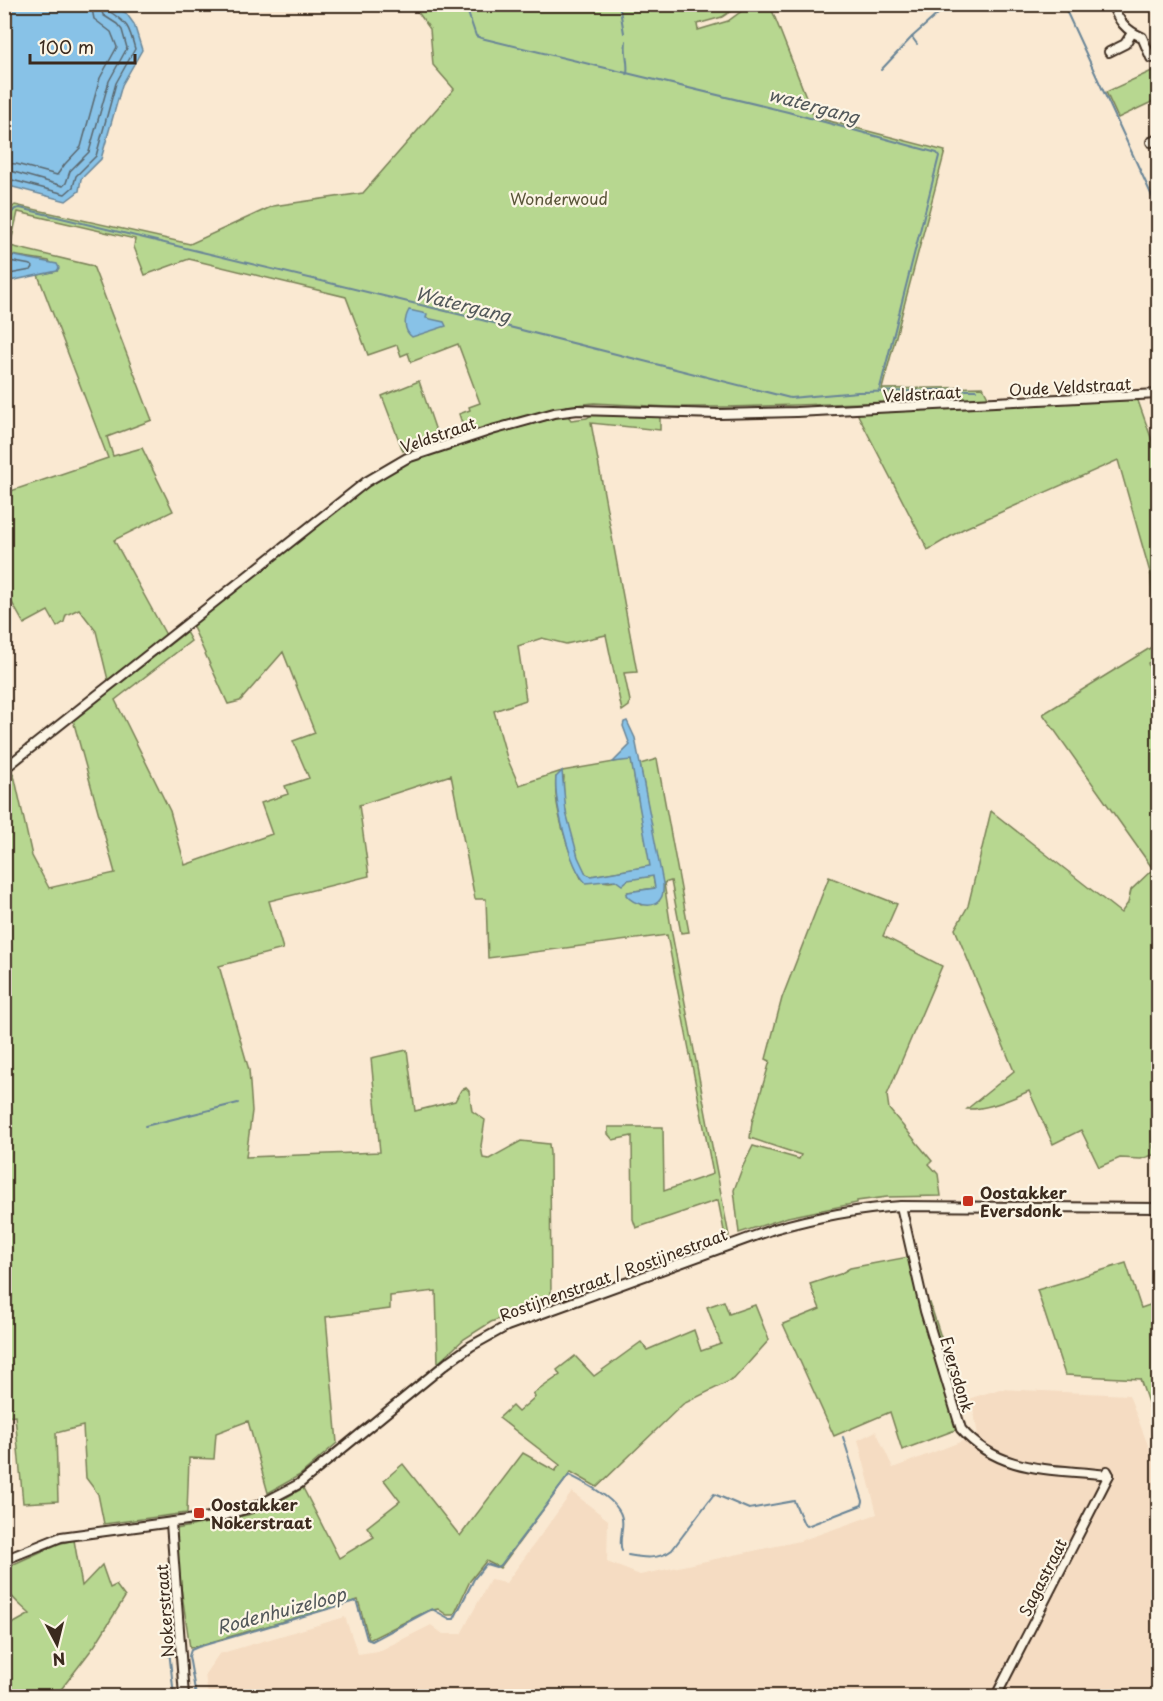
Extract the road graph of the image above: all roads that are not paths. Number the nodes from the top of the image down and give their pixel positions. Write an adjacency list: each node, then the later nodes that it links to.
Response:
1 (1112, 4): 2 (street)
2 (1132, 33): 3 (street); 4 (street)
3 (1108, 52)
4 (1151, 58)
5 (1158, 394): 6 (street, Oude Veldstraat)
6 (983, 404): 7 (street, Veldstraat)
7 (4, 769)
8 (900, 1206): 9 (street, Rostijnenstraat / Rostijnestraat); 10 (street, Eversdonk); 11 (street, Rostijnenstraat / Rostijnestraat)
9 (1158, 1208)
10 (1108, 1473): 14 (street, Sagastraat)
11 (171, 1523): 12 (street, Rostijnenstraat / Rostijnestraat); 13 (street, Nokerstraat)
12 (4, 1560)
13 (184, 1696)
14 (996, 1696)

